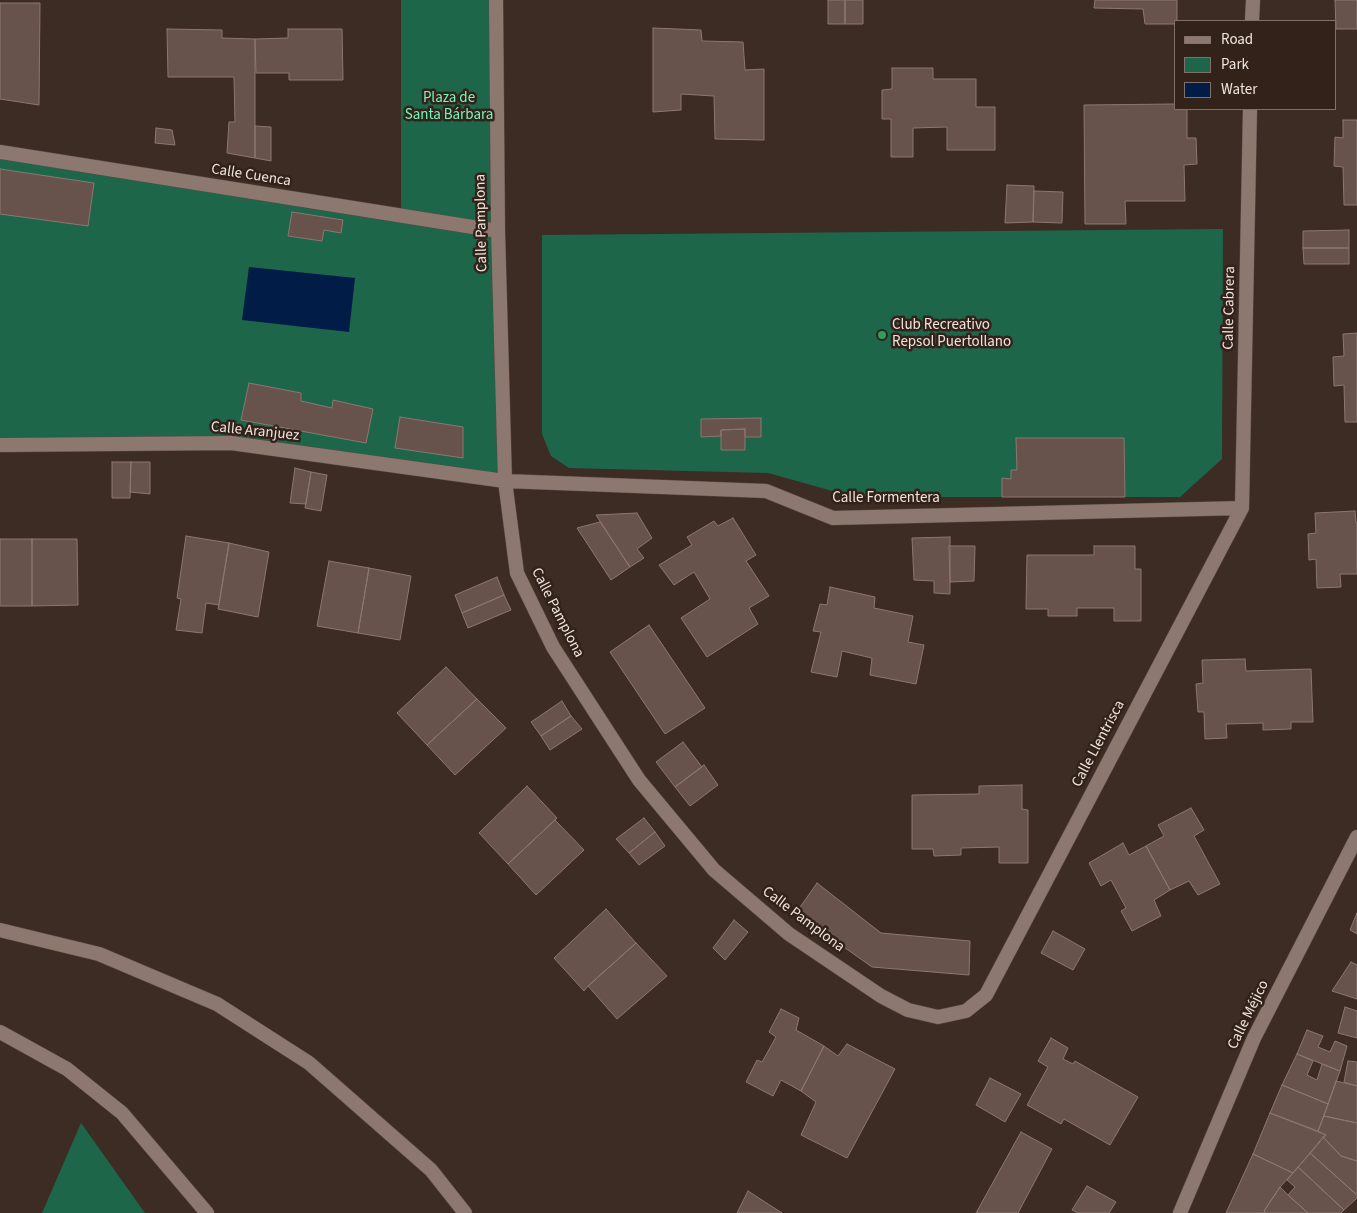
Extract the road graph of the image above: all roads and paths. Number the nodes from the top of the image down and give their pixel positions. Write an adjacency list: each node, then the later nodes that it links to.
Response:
1 (496, 0): 6 (street, Calle Pamplona)
2 (1253, 0): 3 (street)
3 (1252, 20)
4 (1250, 110): 9 (street, Calle Cabrera)
5 (0, 152): 6 (street, Calle Cuenca)
6 (498, 231): 8 (street, Calle Pamplona)
7 (0, 445): 8 (street, Calle Aranjuez)
8 (505, 481): 9 (street, Calle Formentera); 12 (street, Calle Pamplona)
9 (1242, 508): 12 (street, Calle Llentrisca)
10 (1357, 837): 16 (street, Calle Méjico)
11 (0, 930): 15 (street)
12 (986, 995)
13 (0, 1032): 14 (street)
14 (207, 1213)
15 (465, 1213)
16 (1180, 1213)

